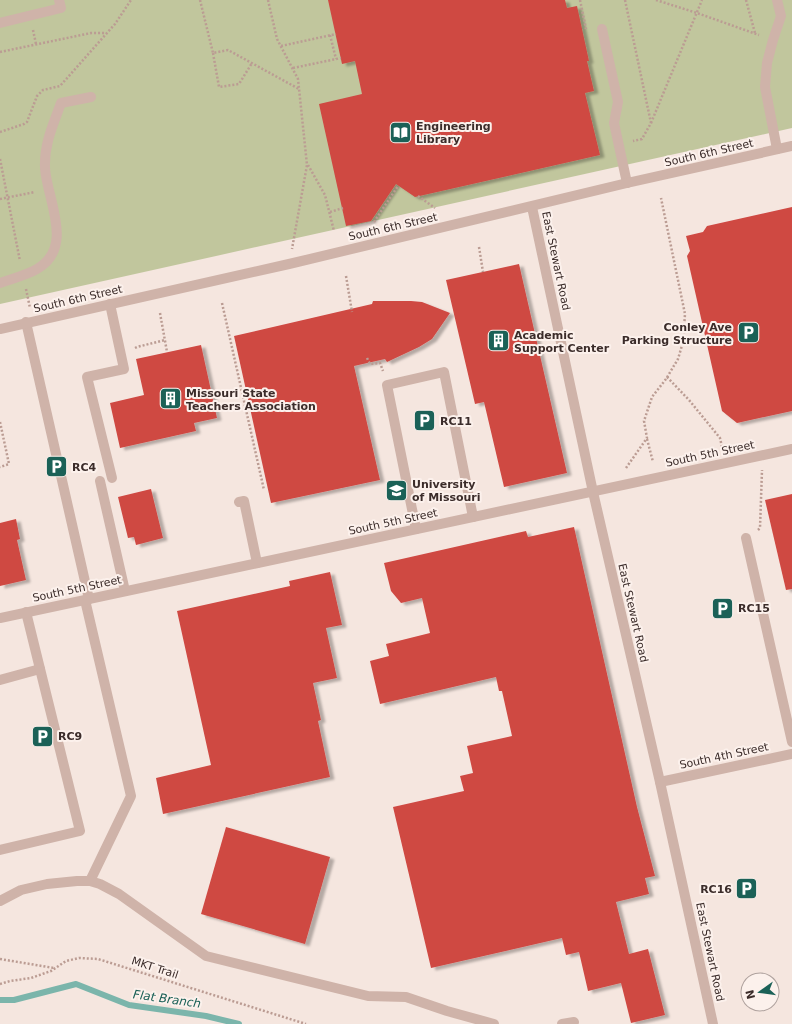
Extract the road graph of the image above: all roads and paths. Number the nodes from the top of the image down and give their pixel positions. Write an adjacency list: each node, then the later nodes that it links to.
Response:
1 (60, 0): 11 (street)
2 (131, 0): 14 (path)
3 (200, 0): 22 (path)
4 (268, 0): 20 (path)
5 (625, 0): 29 (path)
6 (656, 0): 10 (path)
7 (702, 0): 10 (path)
8 (746, 0): 15 (path)
9 (777, 0): 18 (street)
10 (697, 12): 15 (path); 29 (path)
11 (0, 23)
12 (32, 25): 19 (path)
13 (602, 29): 31 (street)
14 (107, 33): 19 (path); 30 (path)
15 (755, 33): 18 (path)
16 (336, 34): 17 (path)
17 (330, 35): 20 (path); 24 (path)
18 (773, 40): 33 (street)
19 (36, 44): 21 (path)
20 (281, 46): 26 (path)
21 (0, 52)
22 (213, 53): 25 (path); 25 (path)
23 (341, 58): 24 (path)
24 (336, 59): 26 (path)
25 (252, 63): 27 (path)
26 (293, 68): 27 (path)
27 (299, 89): 35 (path)
28 (91, 97): 38 (street)
29 (650, 123): 31 (path)
30 (0, 132)
31 (619, 145): 36 (street)
32 (792, 146): 33 (street, South 6th Street)
33 (777, 150): 36 (street, South 6th Street)
34 (0, 159): 40 (path)
35 (307, 165): 46 (path); 50 (path)
36 (627, 183): 43 (street, South 6th Street)
37 (398, 186): 47 (path)
38 (49, 189): 40 (path); 52 (street)
39 (418, 196): 45 (path)
40 (8, 197): 42 (path); 52 (path)
41 (660, 198): 66 (path)
42 (0, 199)
43 (532, 207): 50 (street, South 6th Street); 79 (street, East Stewart Road)
44 (342, 208): 46 (path)
45 (435, 208)
46 (330, 212): 48 (path)
47 (374, 222)
48 (334, 231)
49 (479, 246): 51 (path)
50 (289, 264): 57 (street, South 6th Street)
51 (483, 272)
52 (23, 274): 54 (street); 55 (path)
53 (346, 276): 58 (path)
54 (0, 283)
55 (28, 298)
56 (222, 303): 78 (path)
57 (110, 304): 60 (street, South 6th Street); 65 (street)
58 (352, 312)
59 (160, 313): 62 (path)
60 (26, 322): 61 (street, South 6th Street); 86 (street)
61 (0, 328)
62 (165, 340): 63 (path); 65 (path)
63 (167, 352)
64 (367, 358): 67 (path)
65 (122, 360): 76 (street)
66 (667, 377): 69 (path); 70 (path)
67 (389, 384): 81 (street); 82 (street)
68 (0, 422): 74 (path)
69 (647, 438): 73 (path); 75 (path)
70 (722, 447)
71 (792, 449): 72 (street, South 5th Street)
72 (763, 455): 79 (street, South 5th Street); 83 (path)
73 (653, 462)
74 (0, 467)
75 (626, 468)
76 (112, 478)
77 (100, 481): 85 (street)
78 (264, 490)
79 (593, 492): 81 (street, South 5th Street); 93 (street, East Stewart Road)
80 (239, 502): 84 (street)
81 (473, 517): 82 (street, South 5th Street)
82 (416, 529): 84 (street, South 5th Street)
83 (746, 538): 91 (street)
84 (257, 563): 85 (street, South 5th Street)
85 (125, 591): 86 (street, South 5th Street)
86 (87, 599): 87 (street, South 5th Street); 95 (street)
87 (26, 612): 88 (street, South 5th Street); 89 (street)
88 (0, 618)
89 (40, 669): 90 (street); 94 (street)
90 (0, 680)
91 (792, 742)
92 (792, 754): 93 (street, South 4th Street)
93 (660, 782): 104 (street, East Stewart Road)
94 (0, 850)
95 (90, 881): 96 (street); 102 (street)
96 (0, 901)
97 (0, 959): 98 (path)
98 (55, 968): 99 (path, MKT Trail); 101 (path, MKT Trail)
99 (0, 984)
100 (574, 1022): 103 (street)
101 (306, 1024)
102 (494, 1024)
103 (562, 1024)
104 (713, 1024)

